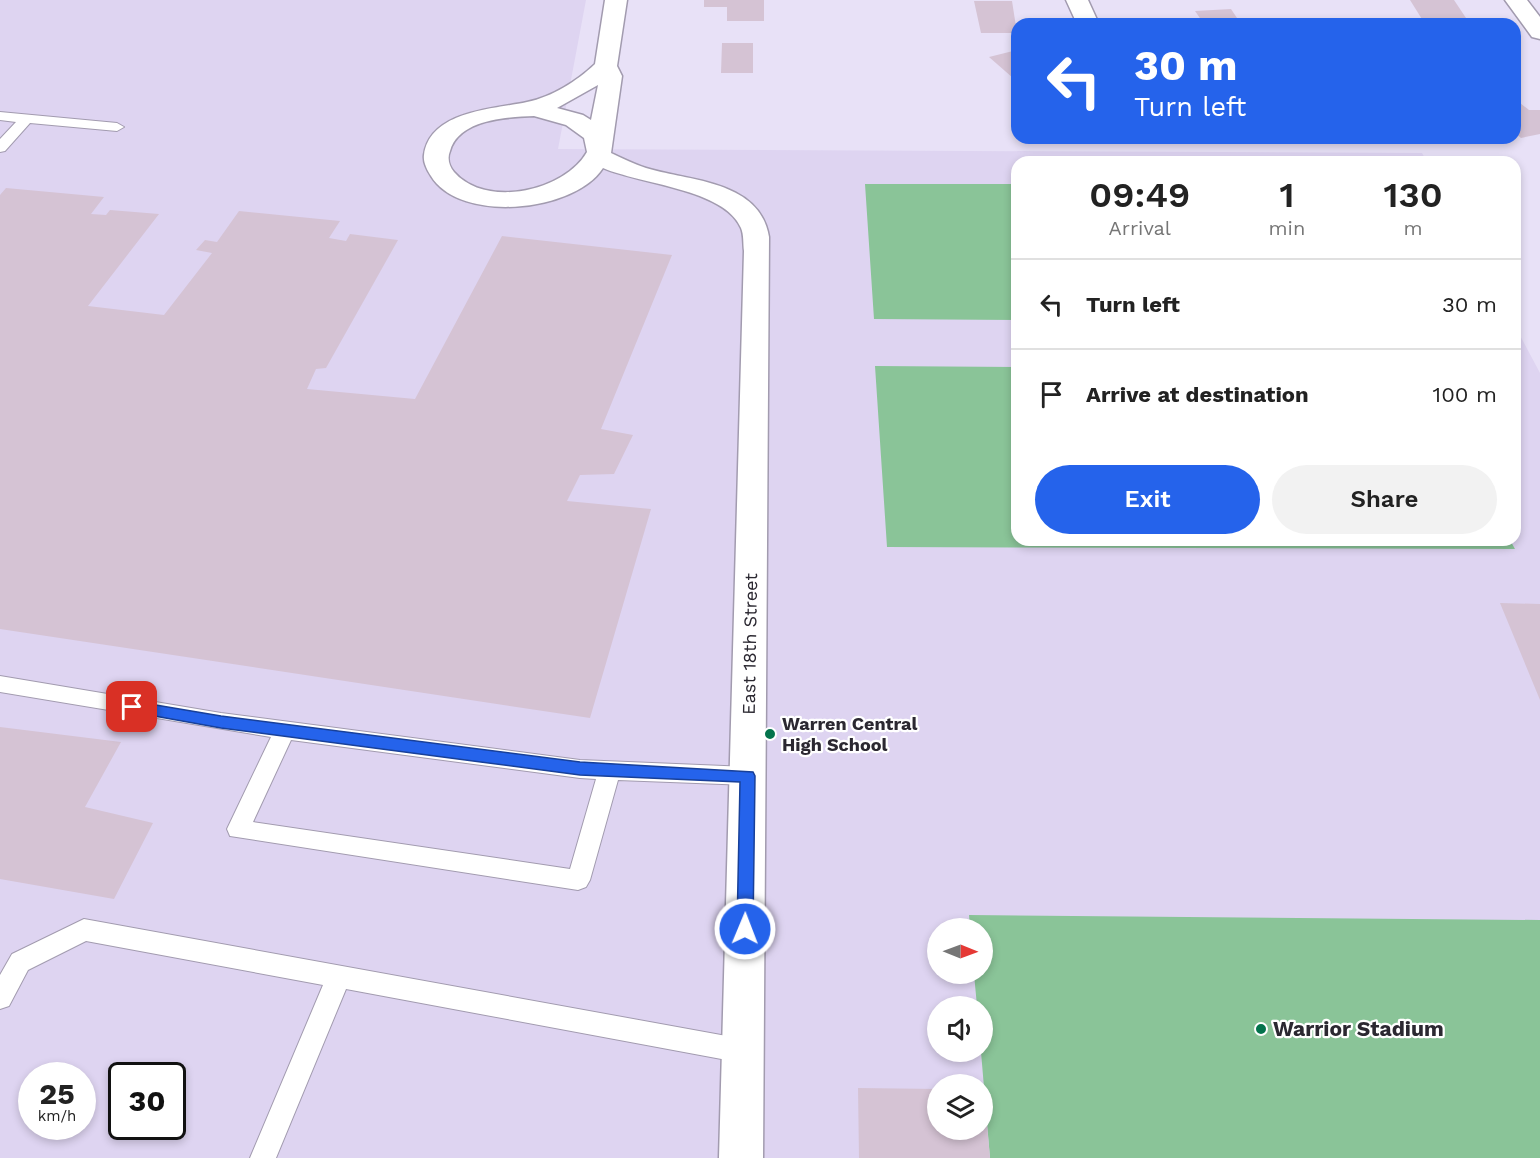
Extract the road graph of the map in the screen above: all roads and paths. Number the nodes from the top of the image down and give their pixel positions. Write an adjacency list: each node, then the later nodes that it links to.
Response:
1 (616, 0): 6 (street)
2 (1077, 0): 4 (street)
3 (1516, 0): 5 (street)
4 (1085, 18)
5 (1540, 32)
6 (606, 66): 7 (street); 12 (street)
7 (527, 110): 12 (street); 14 (street)
8 (0, 116): 9 (lane)
9 (27, 118): 10 (lane); 11 (lane)
10 (117, 127)
11 (0, 148)
12 (599, 150): 13 (street); 14 (street)
13 (673, 182): 14 (street); 18 (street, East 18th Street)
14 (555, 192)
15 (0, 684): 16 (lane)
16 (285, 730): 17 (lane); 17 (lane)
17 (610, 769): 18 (lane)
18 (748, 776): 21 (street, East 18th Street)
19 (339, 977): 20 (lane); 21 (lane); 22 (lane)
20 (0, 998)
21 (743, 1051): 23 (street, East 18th Street)
22 (263, 1158)
23 (741, 1158)

